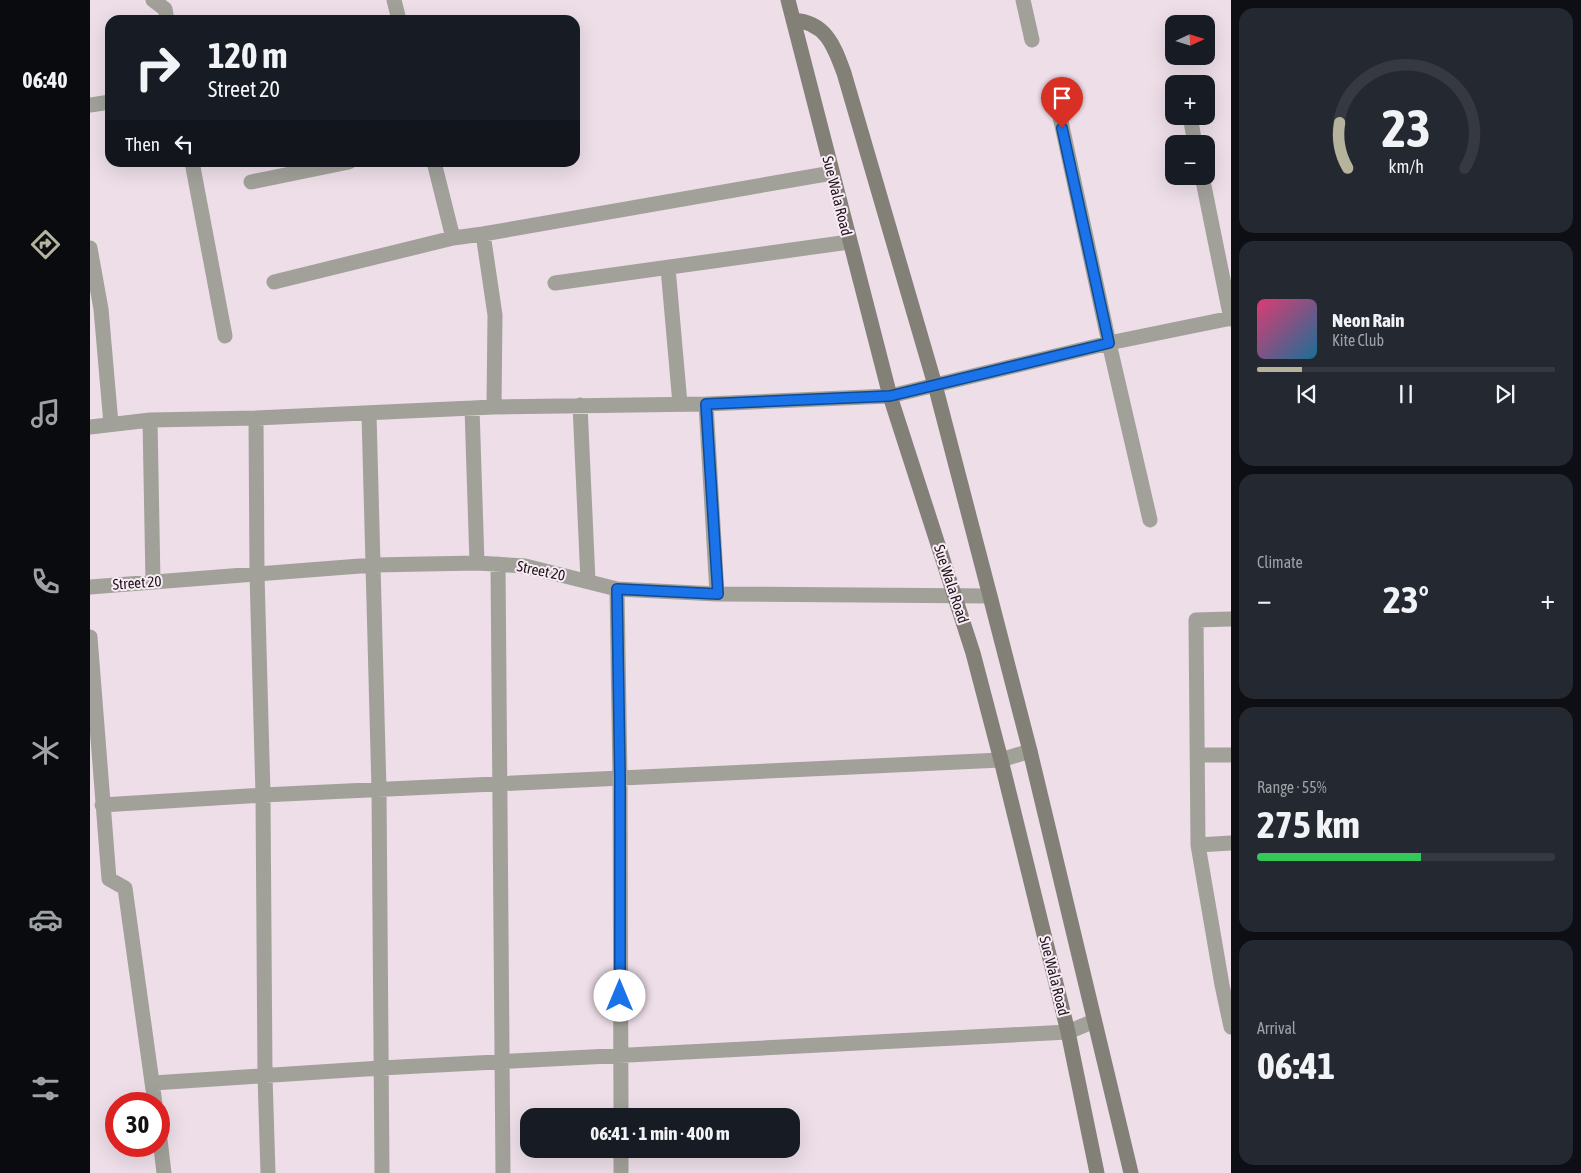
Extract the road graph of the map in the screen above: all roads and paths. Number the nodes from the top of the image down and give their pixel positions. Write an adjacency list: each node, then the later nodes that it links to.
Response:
1 (153, 0): 5 (street)
2 (394, 0): 6 (street)
3 (788, 0): 7 (street, Sue Wala Road)
4 (1023, 0): 8 (street)
5 (166, 15)
6 (398, 15)
7 (794, 20): 15 (street, Sue Wala Road); 28 (street)
8 (1032, 40)
9 (1054, 90): 27 (street)
10 (105, 103): 11 (street)
11 (90, 105)
12 (193, 167): 26 (street)
13 (324, 167): 16 (street)
14 (435, 167): 19 (street)
15 (832, 173): 18 (street); 20 (street, Sue Wala Road)
16 (251, 182)
17 (1204, 185): 25 (street)
18 (483, 234): 19 (street); 33 (street)
19 (453, 238): 23 (street)
20 (849, 242): 22 (street); 29 (street, Sue Wala Road)
21 (90, 248): 38 (street)
22 (668, 268): 24 (street); 30 (street)
23 (274, 282)
24 (555, 283)
25 (1231, 318): 27 (street)
26 (225, 336)
27 (1109, 343): 28 (street); 40 (street)
28 (935, 385): 29 (street); 51 (street)
29 (890, 396): 31 (street); 50 (street, Sue Wala Road)
30 (680, 404): 31 (street); 32 (street)
31 (706, 404): 49 (street)
32 (580, 405): 33 (street); 45 (street)
33 (494, 407): 34 (street)
34 (472, 408): 35 (street); 41 (street)
35 (368, 414): 36 (street); 43 (street)
36 (256, 418): 37 (street); 44 (street)
37 (150, 420): 38 (street); 46 (street)
38 (111, 424): 39 (street)
39 (90, 427)
40 (1150, 520)
41 (477, 563): 42 (street, Street 20); 43 (street, Street 20)
42 (498, 564): 45 (street, Street 20); 60 (street)
43 (373, 565): 44 (street, Street 20); 61 (street)
44 (257, 574): 46 (street, Street 20); 62 (street)
45 (588, 581): 48 (street, Street 20)
46 (153, 582): 47 (street, Street 20)
47 (90, 587)
48 (617, 589): 49 (street, Street 20); 59 (street)
49 (718, 594): 50 (street, Street 20)
50 (956, 595): 51 (street, Street 20); 58 (street, Sue Wala Road)
51 (990, 596): 55 (street)
52 (1231, 619): 57 (street)
53 (90, 637): 54 (street)
54 (91, 674): 63 (street)
55 (1030, 751): 58 (street); 68 (street)
56 (1231, 754): 57 (street)
57 (1197, 755): 65 (street)
58 (1001, 760): 59 (street); 70 (street, Sue Wala Road)
59 (620, 779): 60 (street); 71 (street)
60 (499, 784): 61 (street); 72 (street)
61 (380, 790): 62 (street); 73 (street)
62 (263, 795): 63 (street); 74 (street)
63 (102, 805): 75 (street)
64 (1231, 844): 65 (street)
65 (1198, 845): 67 (street)
66 (1231, 947): 67 (street)
67 (1216, 949): 69 (street)
68 (1094, 1021): 70 (street); 86 (street)
69 (1231, 1027)
70 (1068, 1032): 71 (street); 85 (street, Sue Wala Road)
71 (620, 1055): 72 (street); 77 (street)
72 (501, 1061): 73 (street); 83 (street)
73 (381, 1068): 74 (street); 82 (street)
74 (265, 1076): 75 (street); 81 (street)
75 (153, 1083): 76 (street)
76 (154, 1092)
77 (621, 1108)
78 (162, 1157): 80 (street)
79 (621, 1158): 84 (street)
80 (164, 1173)
81 (268, 1173)
82 (382, 1173)
83 (503, 1173)
84 (621, 1173)
85 (1097, 1173)
86 (1131, 1173)

